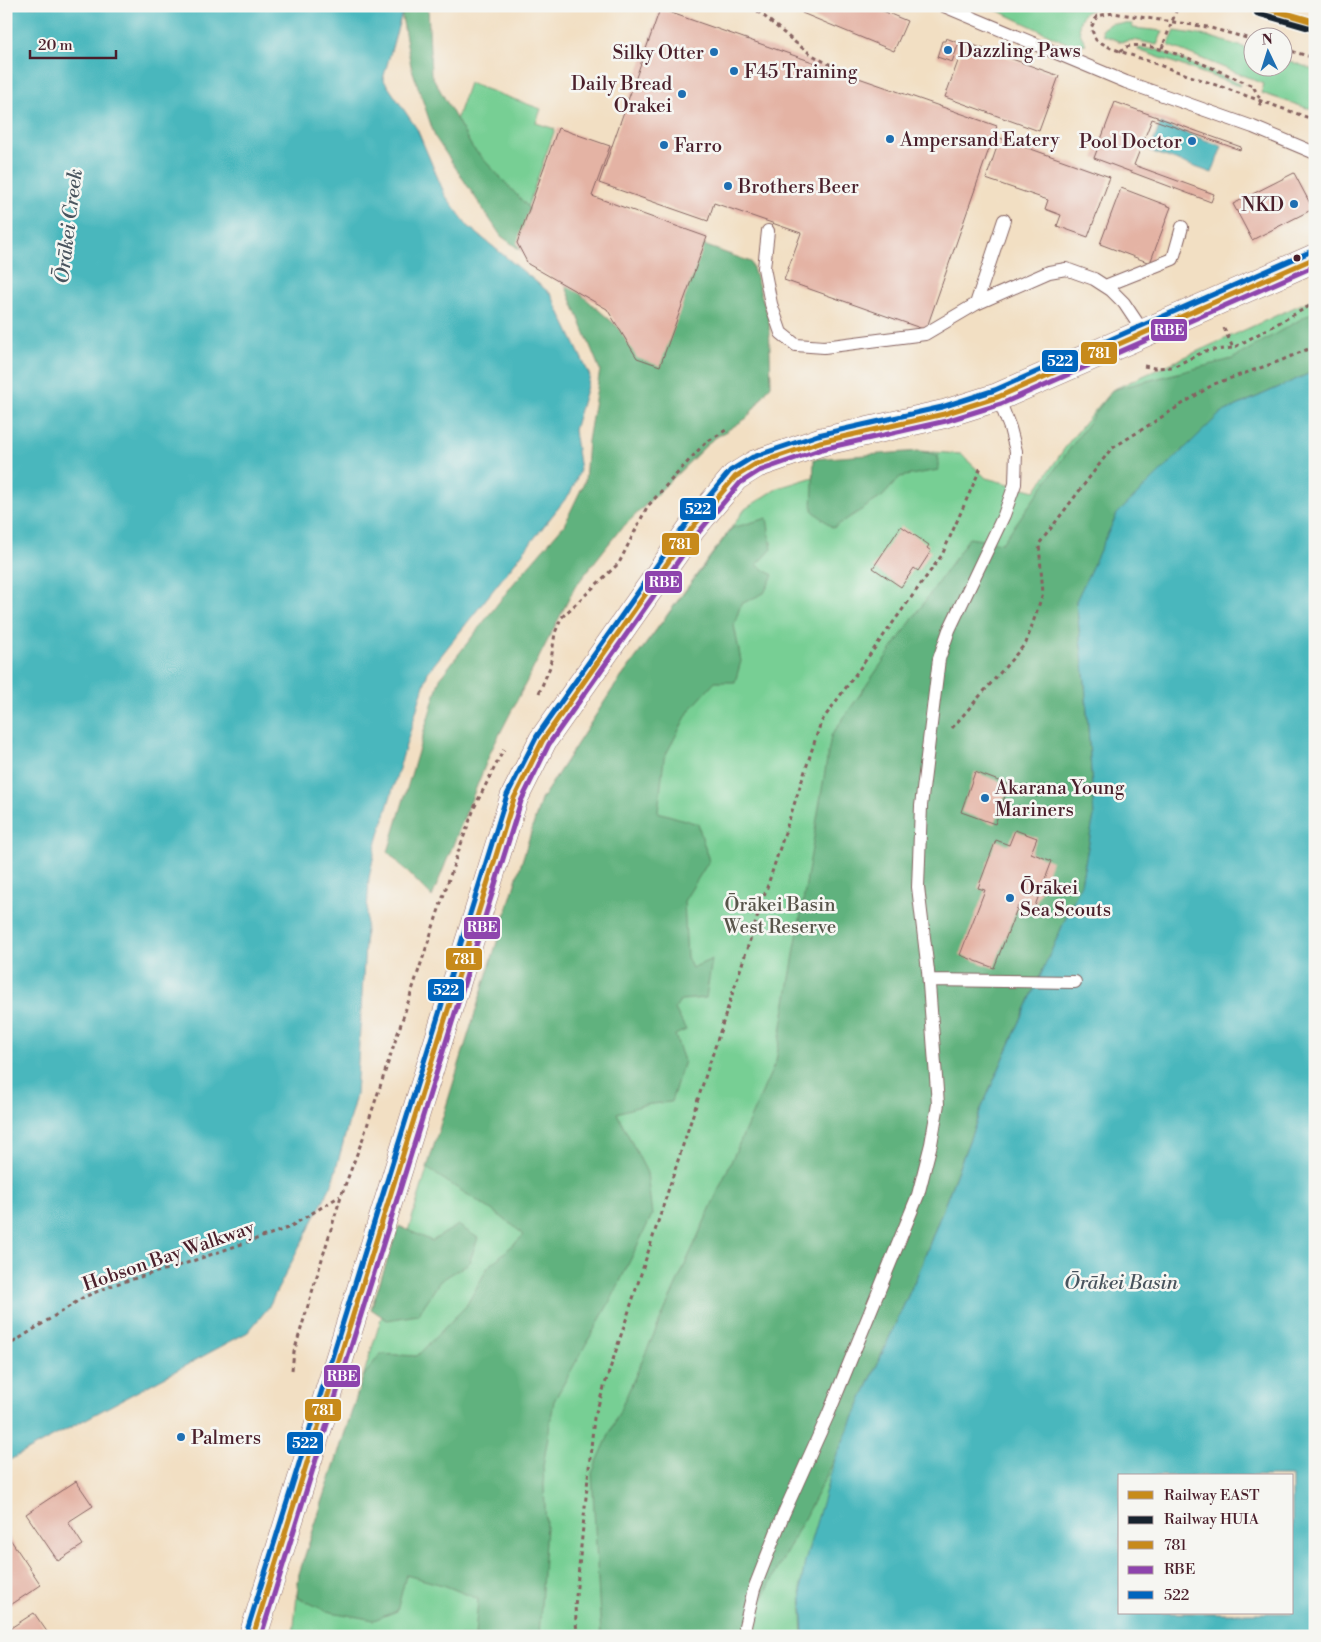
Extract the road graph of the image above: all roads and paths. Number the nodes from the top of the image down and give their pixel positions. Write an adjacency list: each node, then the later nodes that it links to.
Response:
1 (751, 6): 9 (path)
2 (944, 6): 12 (lane)
3 (1178, 6): 5 (path, bridge)
4 (1244, 37): 6 (path)
5 (1162, 48): 6 (path); 10 (path)
6 (1120, 52): 10 (path)
7 (1294, 53): 8 (path)
8 (1315, 58)
9 (837, 71)
10 (1261, 101): 11 (path)
11 (1315, 120)
12 (1315, 153)
13 (1004, 220): 19 (lane)
14 (1182, 227): 17 (lane)
15 (768, 231): 19 (lane)
16 (1315, 258): 21 (main road)
17 (1105, 286): 19 (lane); 21 (lane)
18 (1315, 303): 23 (path)
19 (976, 304)
20 (1223, 327): 23 (path)
21 (1144, 333): 25 (main road)
22 (1315, 346): 27 (path)
23 (1233, 348): 24 (path)
24 (1144, 366)
25 (998, 397): 27 (lane); 32 (main road)
26 (981, 467): 33 (path)
27 (927, 757): 28 (lane)
28 (928, 980): 29 (lane); 34 (lane)
29 (1075, 982)
30 (341, 1196): 31 (path, Hobson Bay Walkway)
31 (6, 1347)
32 (253, 1636)
33 (578, 1636)
34 (746, 1636)

